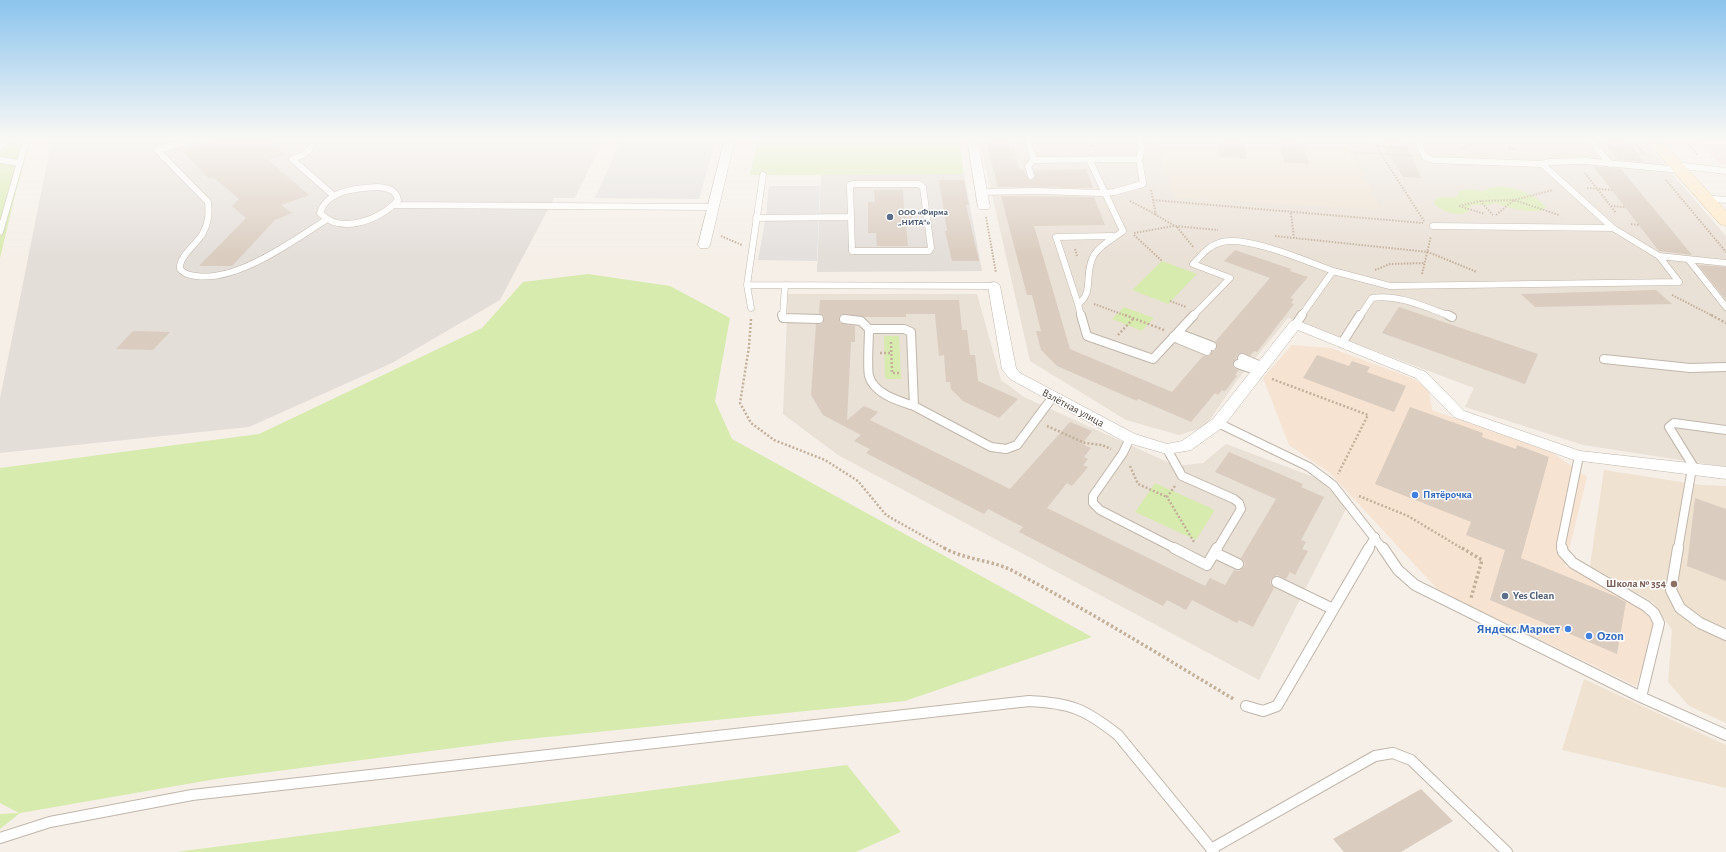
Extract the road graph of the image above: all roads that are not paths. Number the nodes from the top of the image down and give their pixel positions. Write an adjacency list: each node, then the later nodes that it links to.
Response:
1 (16, 178): 27 (lane)
2 (184, 178): 23 (lane)
3 (313, 178): 15 (lane)
4 (720, 178): 19 (street)
5 (763, 178): 22 (lane)
6 (980, 178): 13 (street)
7 (1032, 178): 12 (lane)
8 (1098, 178): 14 (lane)
9 (1142, 178): 14 (lane)
10 (1558, 178): 26 (lane)
11 (1687, 178): 16 (street)
12 (1036, 191): 13 (lane); 14 (lane)
13 (981, 192): 20 (street)
14 (1104, 192): 28 (lane)
15 (334, 196): 18 (lane); 23 (lane)
16 (1705, 198): 17 (lane); 24 (street)
17 (1726, 200)
18 (395, 205): 19 (lane); 23 (lane)
19 (713, 207): 29 (street)
20 (984, 207)
21 (850, 217): 21 (lane); 22 (lane)
22 (756, 218): 34 (lane)
23 (326, 220)
24 (1726, 221)
25 (1432, 226): 26 (lane)
26 (1613, 228): 30 (lane)
27 (0, 232)
28 (1118, 236): 37 (lane); 37 (lane)
29 (704, 245)
30 (1659, 256): 31 (lane); 33 (lane)
31 (1688, 259): 32 (lane); 39 (lane)
32 (1726, 263)
33 (1333, 271): 43 (lane); 45 (lane)
34 (747, 285): 35 (lane); 38 (lane)
35 (785, 285): 36 (lane); 41 (lane)
36 (994, 286): 52 (street, Взлётная улица)
37 (1078, 304): 45 (lane)
38 (751, 308)
39 (1726, 308)
40 (1452, 317): 46 (lane)
41 (819, 319)
42 (844, 319): 44 (lane)
43 (1296, 324): 46 (street); 51 (street, Взлётная улица)
44 (869, 329): 53 (lane); 53 (lane)
45 (1175, 335): 47 (lane)
46 (1342, 343): 58 (street)
47 (1209, 349)
48 (1604, 359): 50 (lane)
49 (1240, 361): 51 (lane)
50 (1726, 367)
51 (1258, 370): 54 (street, Взлётная улица)
52 (1052, 398): 53 (lane); 56 (street, Взлётная улица)
53 (914, 406)
54 (1218, 423): 57 (street, Взлётная улица); 61 (lane)
55 (1726, 430): 59 (lane)
56 (1130, 438): 57 (street, Взлётная улица); 62 (lane)
57 (1167, 449): 62 (lane)
58 (1579, 456): 59 (street); 67 (lane)
59 (1693, 469): 60 (street); 66 (lane)
60 (1726, 473)
61 (1375, 537): 65 (lane); 67 (lane)
62 (1215, 553): 63 (lane)
63 (1238, 564)
64 (1277, 582): 65 (lane)
65 (1334, 609): 68 (lane)
66 (1726, 635)
67 (1641, 697): 69 (lane)
68 (1246, 706)
69 (1726, 735)
70 (0, 838): 71 (lane)
71 (1212, 850): 72 (lane)
72 (1508, 852)

